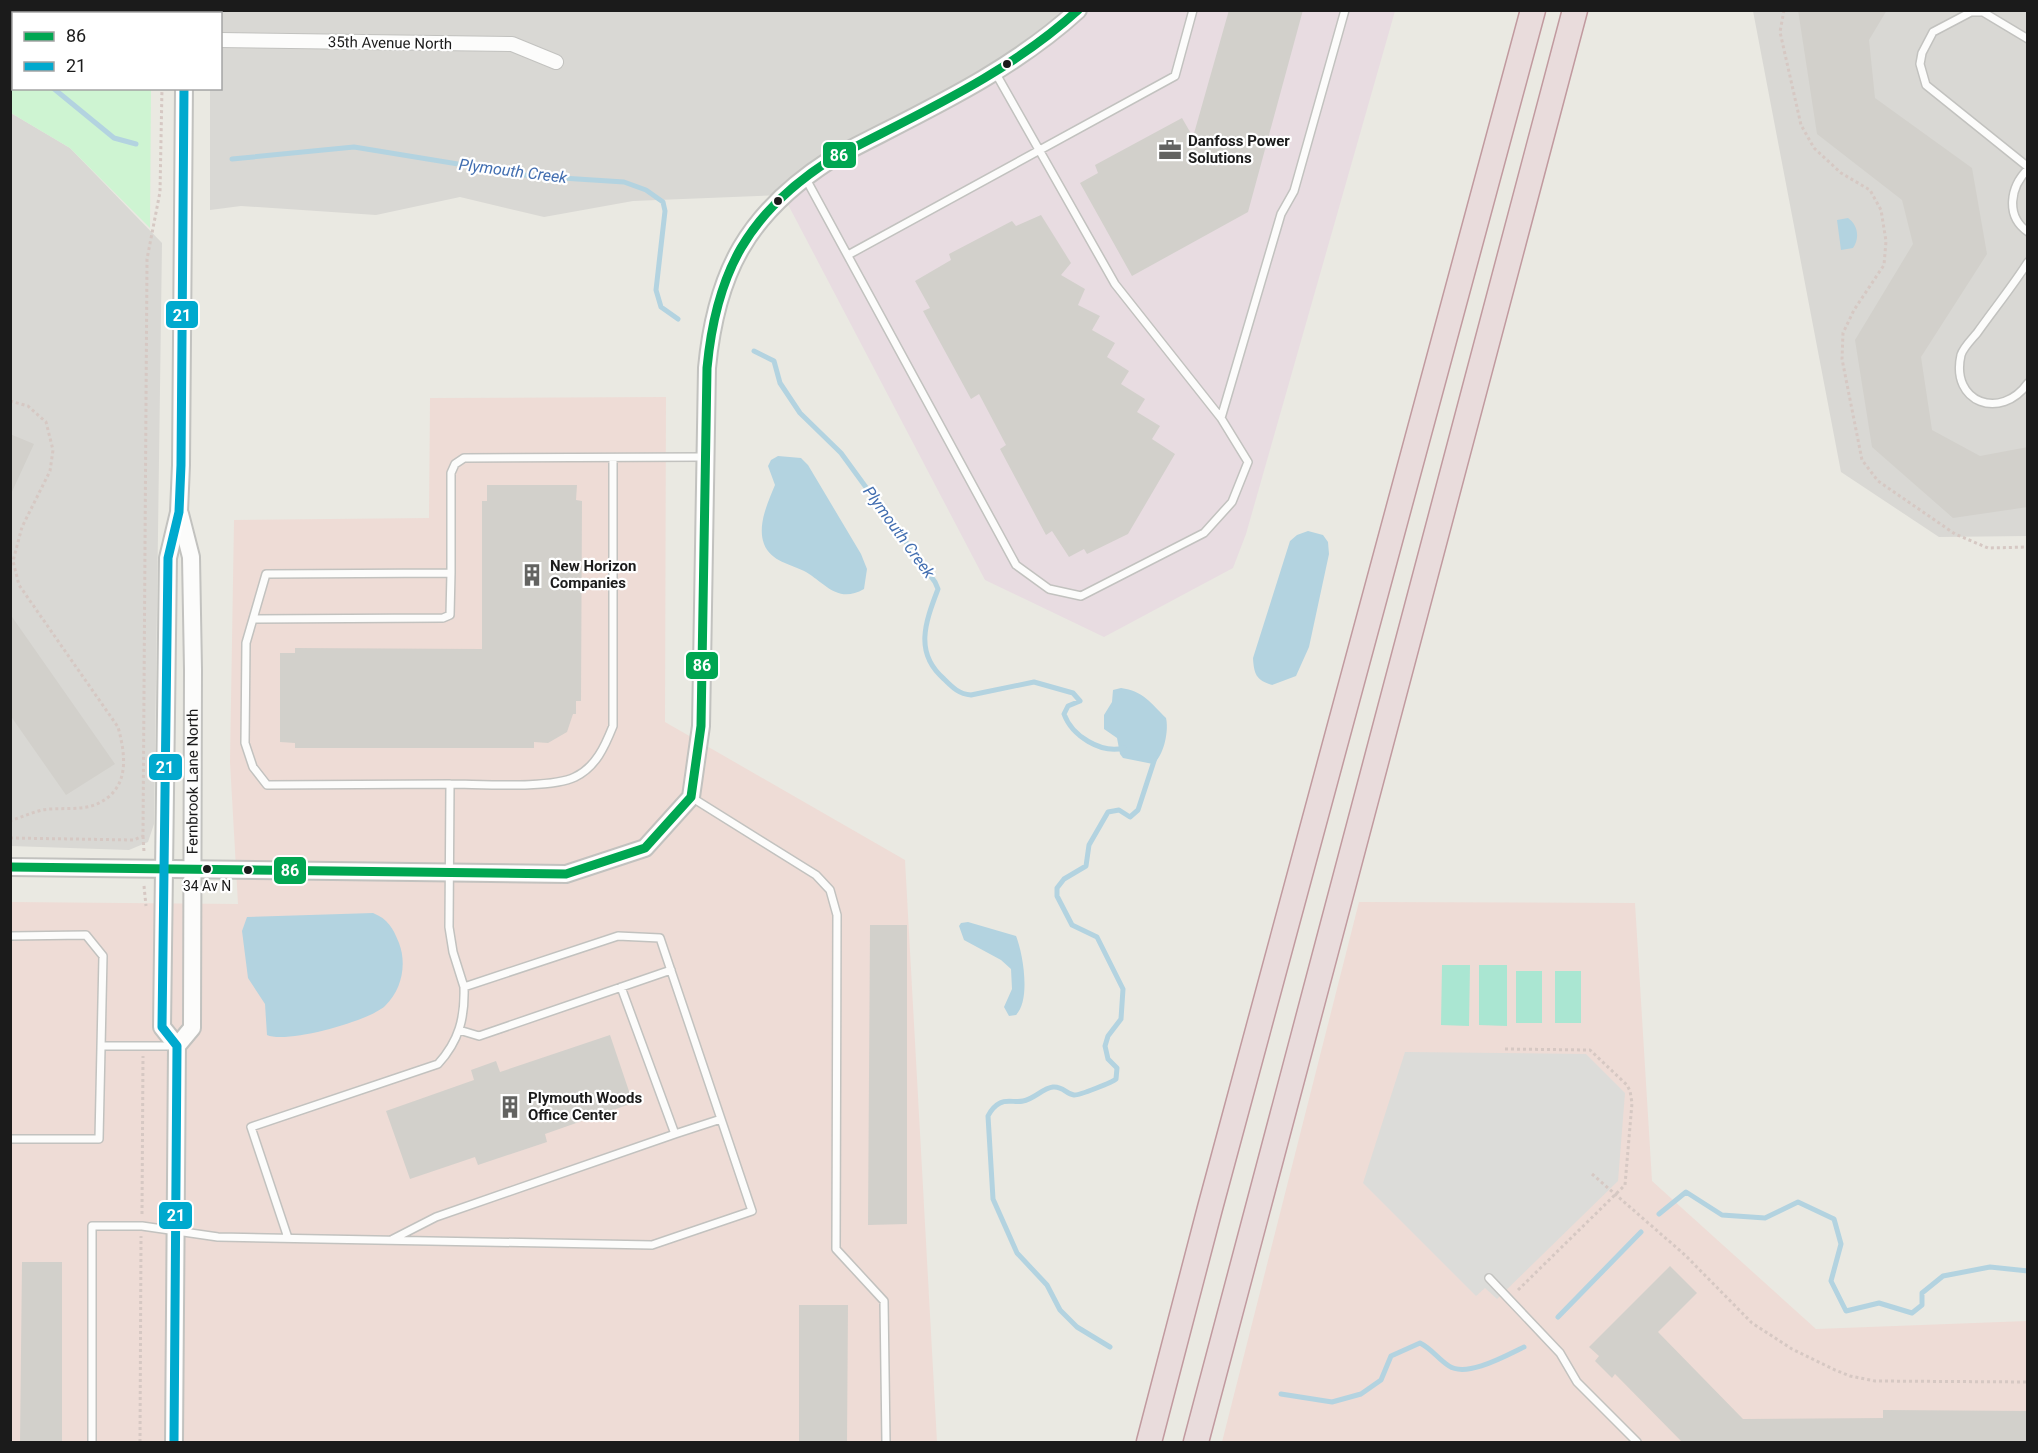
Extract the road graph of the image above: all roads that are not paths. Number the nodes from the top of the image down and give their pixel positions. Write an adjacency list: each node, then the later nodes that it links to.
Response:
1 (1078, 10): 9 (street)
2 (1193, 10): 11 (lane)
3 (1345, 10): 19 (lane)
4 (1533, 10): 48 (highway)
5 (1575, 10): 49 (highway)
6 (2028, 39): 12 (lane)
7 (222, 40): 8 (street, 35th Avenue North)
8 (555, 62)
9 (995, 72): 11 (lane); 13 (street)
10 (184, 90): 22 (street, Fernbrook Lane North)
11 (1037, 150): 15 (lane); 19 (lane)
12 (2028, 168): 14 (lane)
13 (805, 177): 15 (lane); 20 (street)
14 (2028, 232)
15 (848, 255): 19 (lane)
16 (2028, 262): 17 (lane)
17 (2024, 275): 18 (lane)
18 (2028, 383)
19 (1221, 418)
20 (706, 457): 21 (lane); 26 (street)
21 (613, 458): 23 (lane); 25 (lane)
22 (179, 512): 28 (street, Fernbrook Lane North); 29 (street, Fernbrook Lane North)
23 (451, 573): 24 (lane); 24 (lane)
24 (253, 619): 25 (lane)
25 (450, 784): 30 (lane)
26 (691, 797): 30 (street); 47 (lane)
27 (10, 867): 28 (street)
28 (163, 868): 29 (street); 37 (street, Fernbrook Lane North)
29 (193, 868): 30 (street); 37 (street, Fernbrook Lane North)
30 (450, 873): 33 (lane)
31 (10, 936): 36 (lane)
32 (671, 970): 33 (lane); 34 (lane); 38 (lane)
33 (464, 987): 35 (lane)
34 (621, 987): 35 (lane); 39 (lane)
35 (459, 1029): 42 (lane)
36 (101, 1046): 37 (lane); 40 (lane)
37 (177, 1046): 41 (street)
38 (721, 1119): 39 (lane); 43 (lane)
39 (675, 1134): 43 (lane)
40 (10, 1139)
41 (175, 1231): 42 (lane); 45 (lane); 46 (street)
42 (288, 1238): 43 (lane)
43 (391, 1240)
44 (1489, 1278): 50 (lane)
45 (92, 1443)
46 (174, 1443)
47 (886, 1443)
48 (1149, 1443)
49 (1196, 1443)
50 (1637, 1443)

